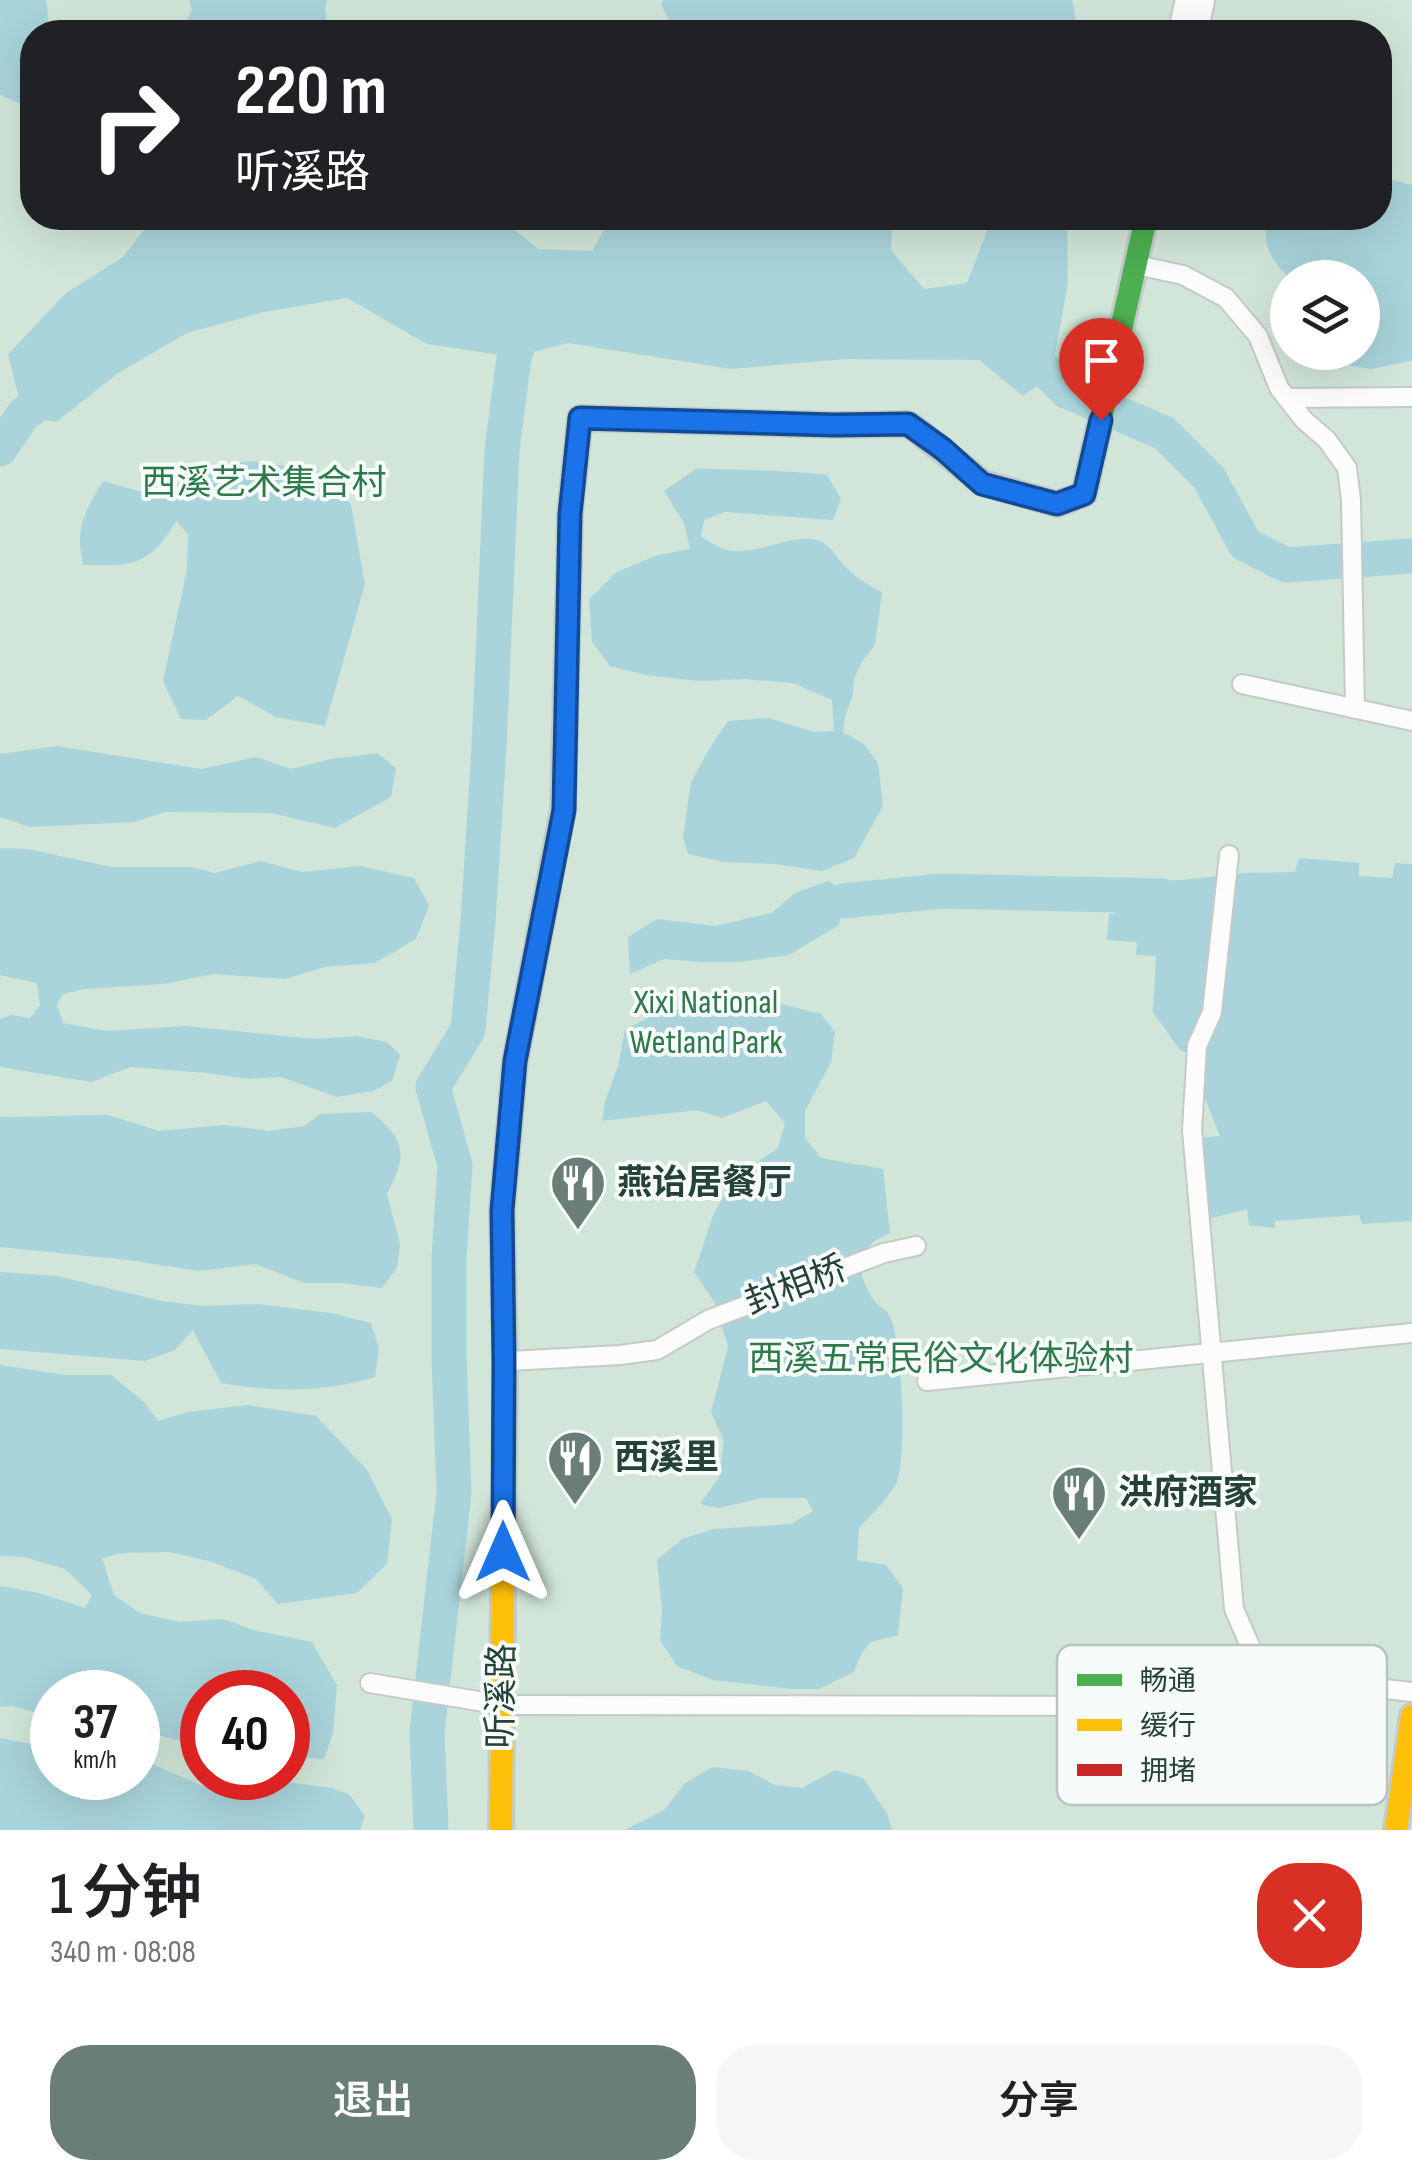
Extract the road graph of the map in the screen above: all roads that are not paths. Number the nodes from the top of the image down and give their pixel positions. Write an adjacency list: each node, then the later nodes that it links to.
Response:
1 (1143, 230): 2 (street)
2 (1136, 265): 4 (lane); 12 (street, 听溪路)
3 (1412, 397): 4 (lane)
4 (1287, 398): 6 (lane)
5 (1242, 684): 6 (lane)
6 (1355, 709): 7 (lane)
7 (1412, 722)
8 (1229, 855): 11 (lane)
9 (916, 1246): 12 (lane, 封相桥)
10 (1412, 1333): 11 (lane)
11 (1212, 1352): 13 (lane); 14 (lane)
12 (504, 1361): 18 (street, 听溪路)
13 (927, 1382)
14 (1250, 1645)
15 (370, 1683): 18 (lane)
16 (1387, 1689): 17 (lane)
17 (1412, 1692)
18 (502, 1705): 19 (lane); 21 (street, 听溪路)
19 (1057, 1706)
20 (1412, 1716): 22 (street)
21 (500, 1830)
22 (1396, 1830)

